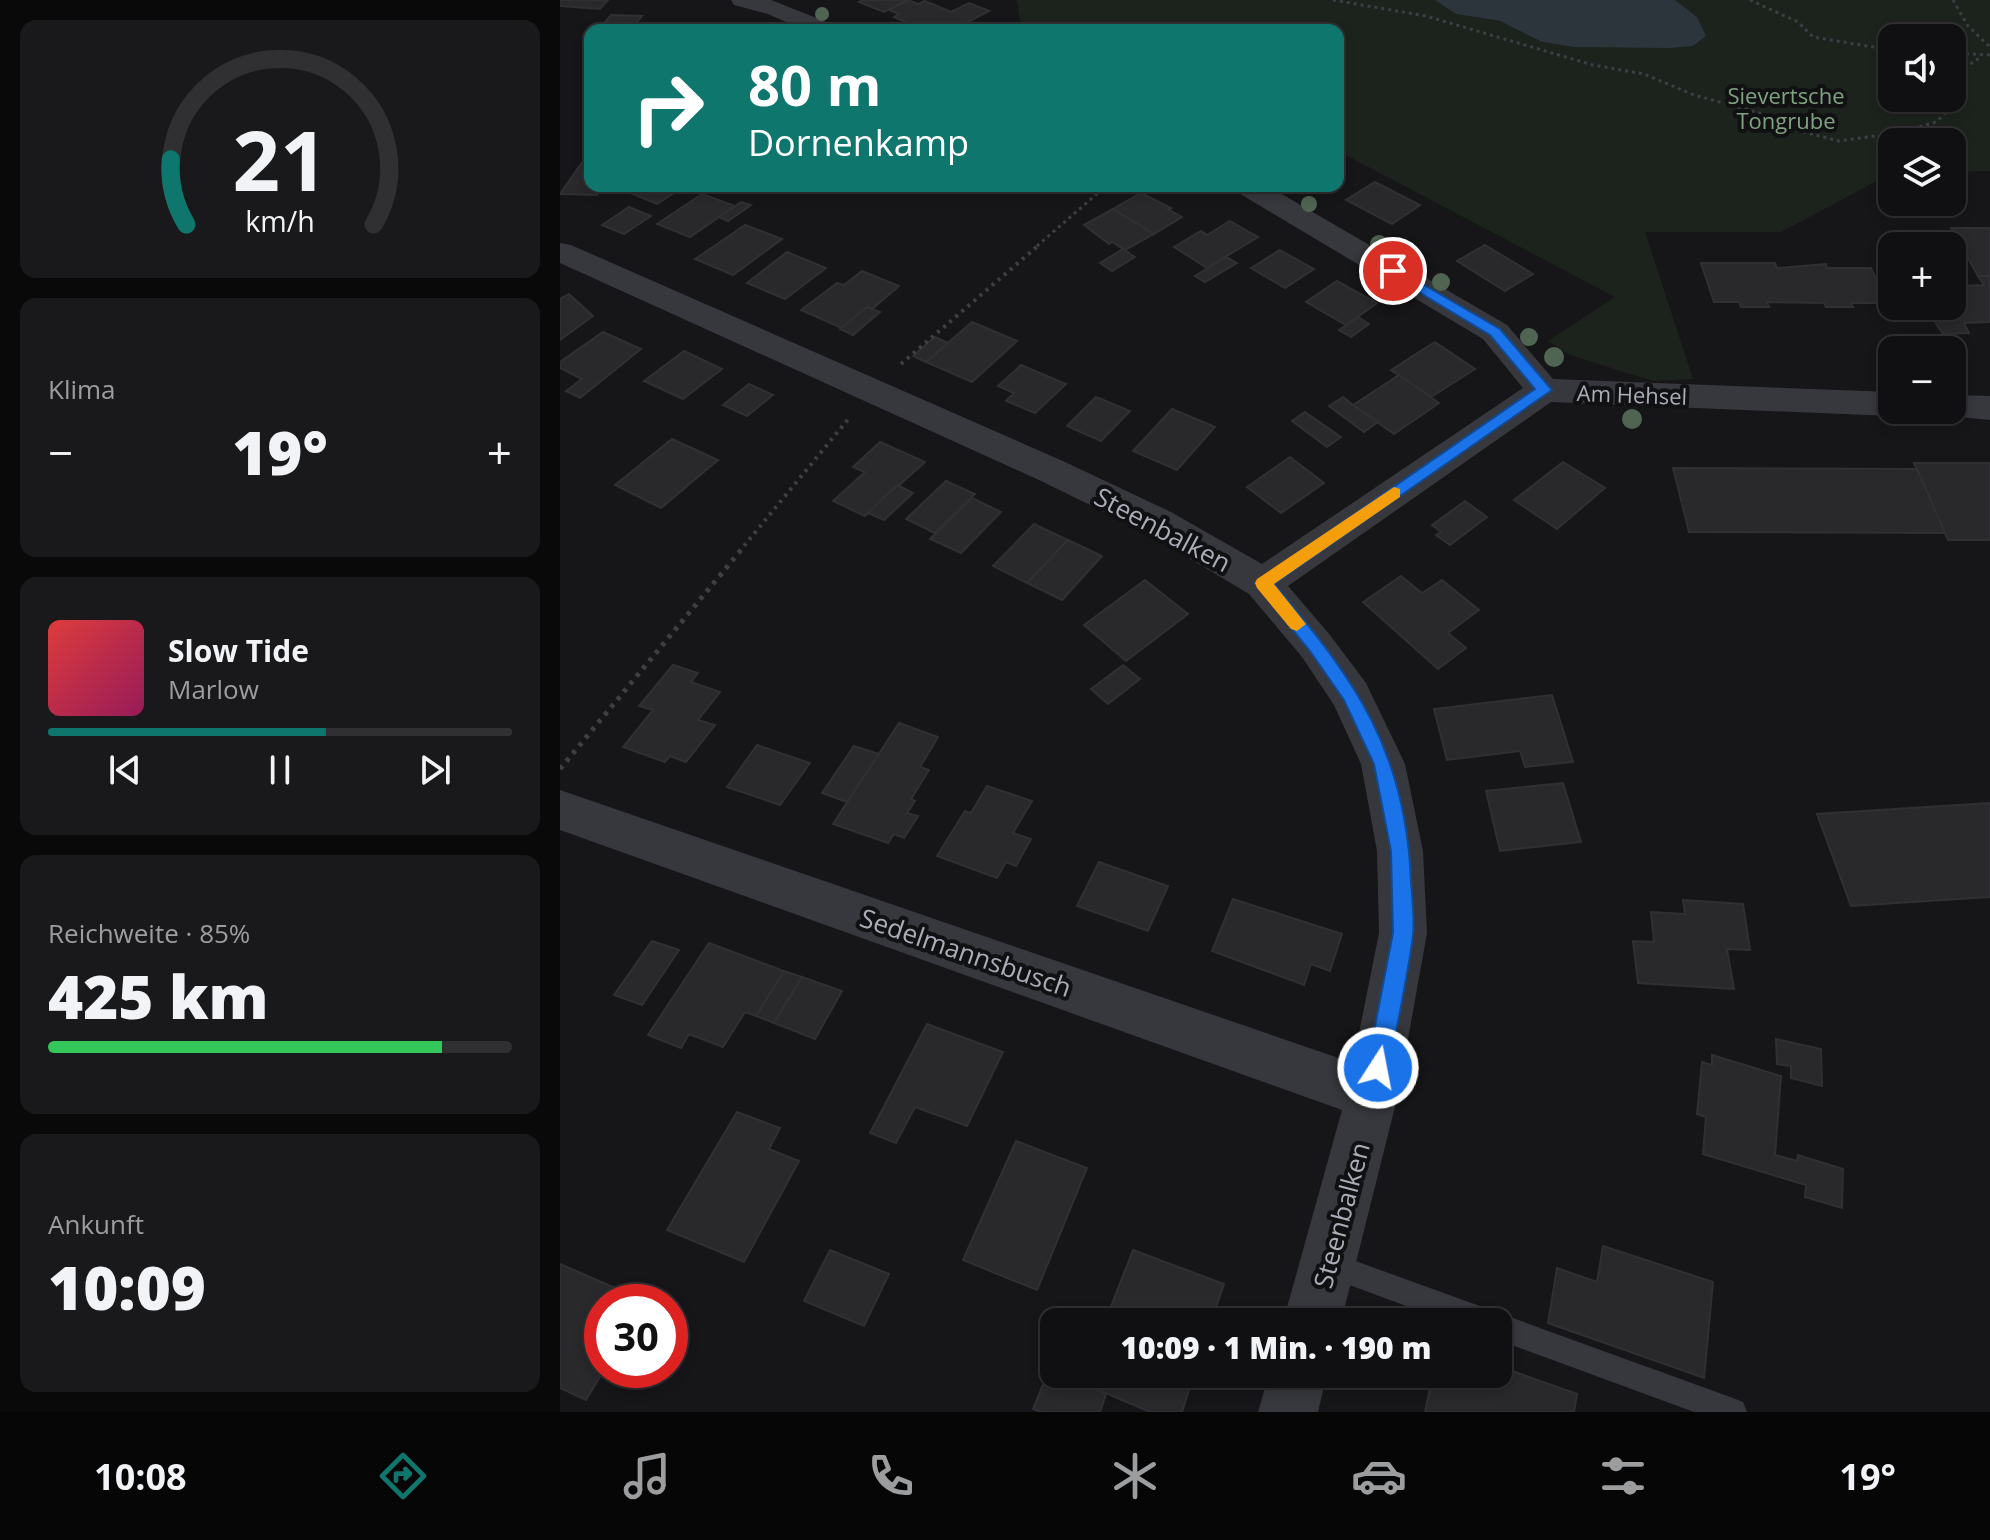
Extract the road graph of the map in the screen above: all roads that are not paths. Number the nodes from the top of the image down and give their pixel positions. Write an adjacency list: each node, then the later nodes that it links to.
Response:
1 (743, 0): 2 (street)
2 (811, 24)
3 (1257, 192): 5 (street, Am Hehsel)
4 (560, 252): 9 (street, Steenbalken)
5 (1544, 390): 6 (street, Am Hehsel); 9 (street)
6 (1878, 403)
7 (1966, 407): 8 (street)
8 (1990, 408)
9 (1263, 583): 11 (street, Steenbalken)
10 (560, 810): 11 (street, Sedelmannsbusch)
11 (1372, 1095): 12 (street, Steenbalken)
12 (1328, 1264): 13 (street, Steenbalken); 14 (lane)
13 (1316, 1308)
14 (1448, 1308)
15 (1512, 1331): 18 (lane)
16 (1294, 1388): 17 (street)
17 (1288, 1412)
18 (1733, 1412)

